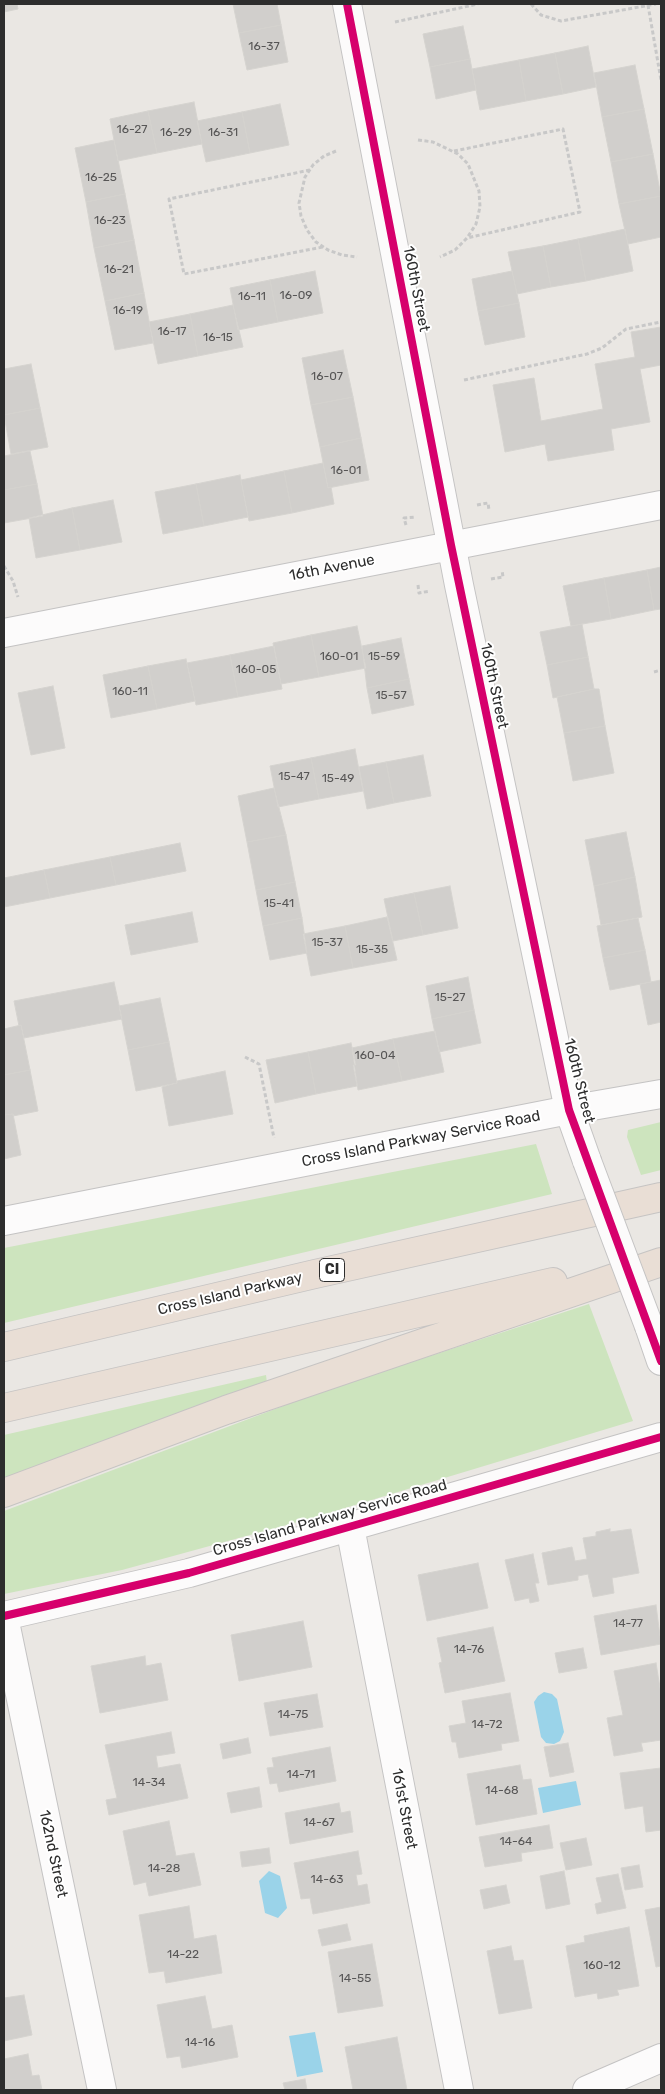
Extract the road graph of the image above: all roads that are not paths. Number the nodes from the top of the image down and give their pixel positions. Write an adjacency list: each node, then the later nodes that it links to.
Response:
1 (347, 4): 3 (street, 160th Street)
2 (661, 505): 3 (street, 16th Avenue)
3 (451, 545): 4 (street, 16th Avenue); 6 (street, 160th Street)
4 (4, 632)
5 (661, 1094): 6 (street, Cross Island Parkway Service Road)
6 (569, 1110): 8 (street, Cross Island Parkway Service Road); 11 (street, 160th Street, bridge)
7 (661, 1197): 10 (highway, Cross Island Parkway / CI)
8 (4, 1221)
9 (661, 1260): 12 (highway); 14 (highway)
10 (4, 1347)
11 (661, 1361)
12 (4, 1408)
13 (661, 1437): 15 (street, Cross Island Parkway Service Road)
14 (4, 1493)
15 (350, 1527): 16 (street, Cross Island Parkway Service Road); 19 (street, 161st Street)
16 (4, 1617): 18 (street, 162nd Street)
17 (661, 2058): 20 (street)
18 (102, 2090)
19 (460, 2090)
20 (587, 2090)

